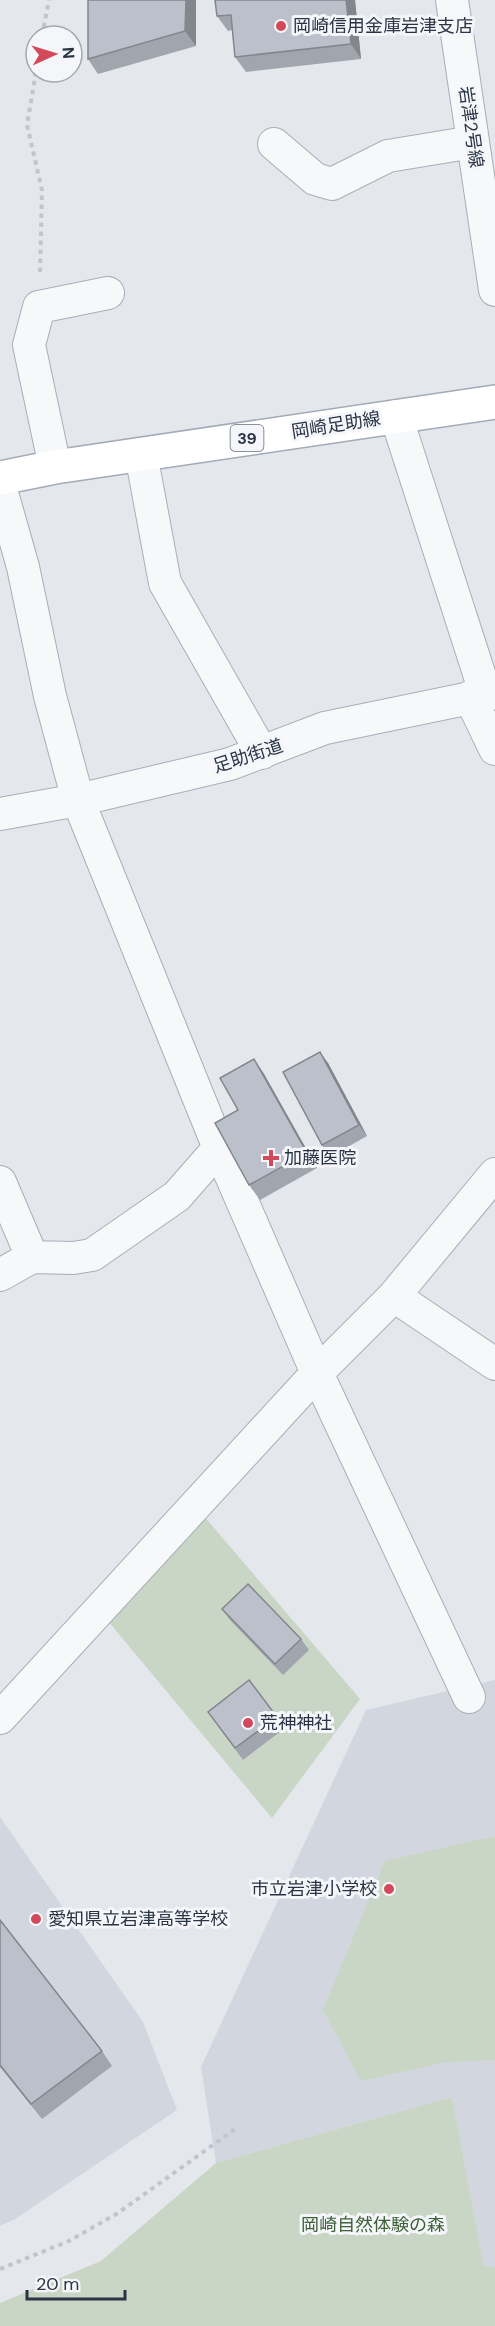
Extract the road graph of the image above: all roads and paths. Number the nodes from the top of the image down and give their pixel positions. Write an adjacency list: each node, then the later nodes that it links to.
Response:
1 (49, 0): 3 (path)
2 (452, 0): 5 (street, 岩津2号線)
3 (44, 24)
4 (34, 84): 9 (path)
5 (473, 142): 6 (street); 7 (street, 岩津2号線)
6 (274, 144)
7 (495, 290)
8 (108, 293): 9 (street)
9 (39, 307): 13 (street)
10 (495, 402): 11 (main road, 岡崎足助線 / 39)
11 (396, 416): 12 (main road, 岡崎足助線 / 39); 16 (street)
12 (141, 454): 13 (main road, 岡崎足助線 / 39); 18 (street)
13 (55, 467): 14 (main road, 岡崎足助線 / 39)
14 (0, 478)
15 (0, 486): 19 (street)
16 (484, 695): 17 (street); 18 (street, 足助街道)
17 (495, 749)
18 (262, 753): 19 (street, 足助街道)
19 (78, 800): 20 (street, 足助街道); 21 (street)
20 (0, 814)
21 (219, 1148): 24 (street); 28 (street)
22 (495, 1174): 26 (street)
23 (0, 1182): 24 (street)
24 (32, 1257): 25 (street)
25 (0, 1275)
26 (394, 1296): 27 (street); 28 (street)
27 (495, 1364)
28 (317, 1373): 29 (street); 30 (street)
29 (469, 1697)
30 (0, 1718)
31 (238, 2127): 32 (path)
32 (0, 2269)

